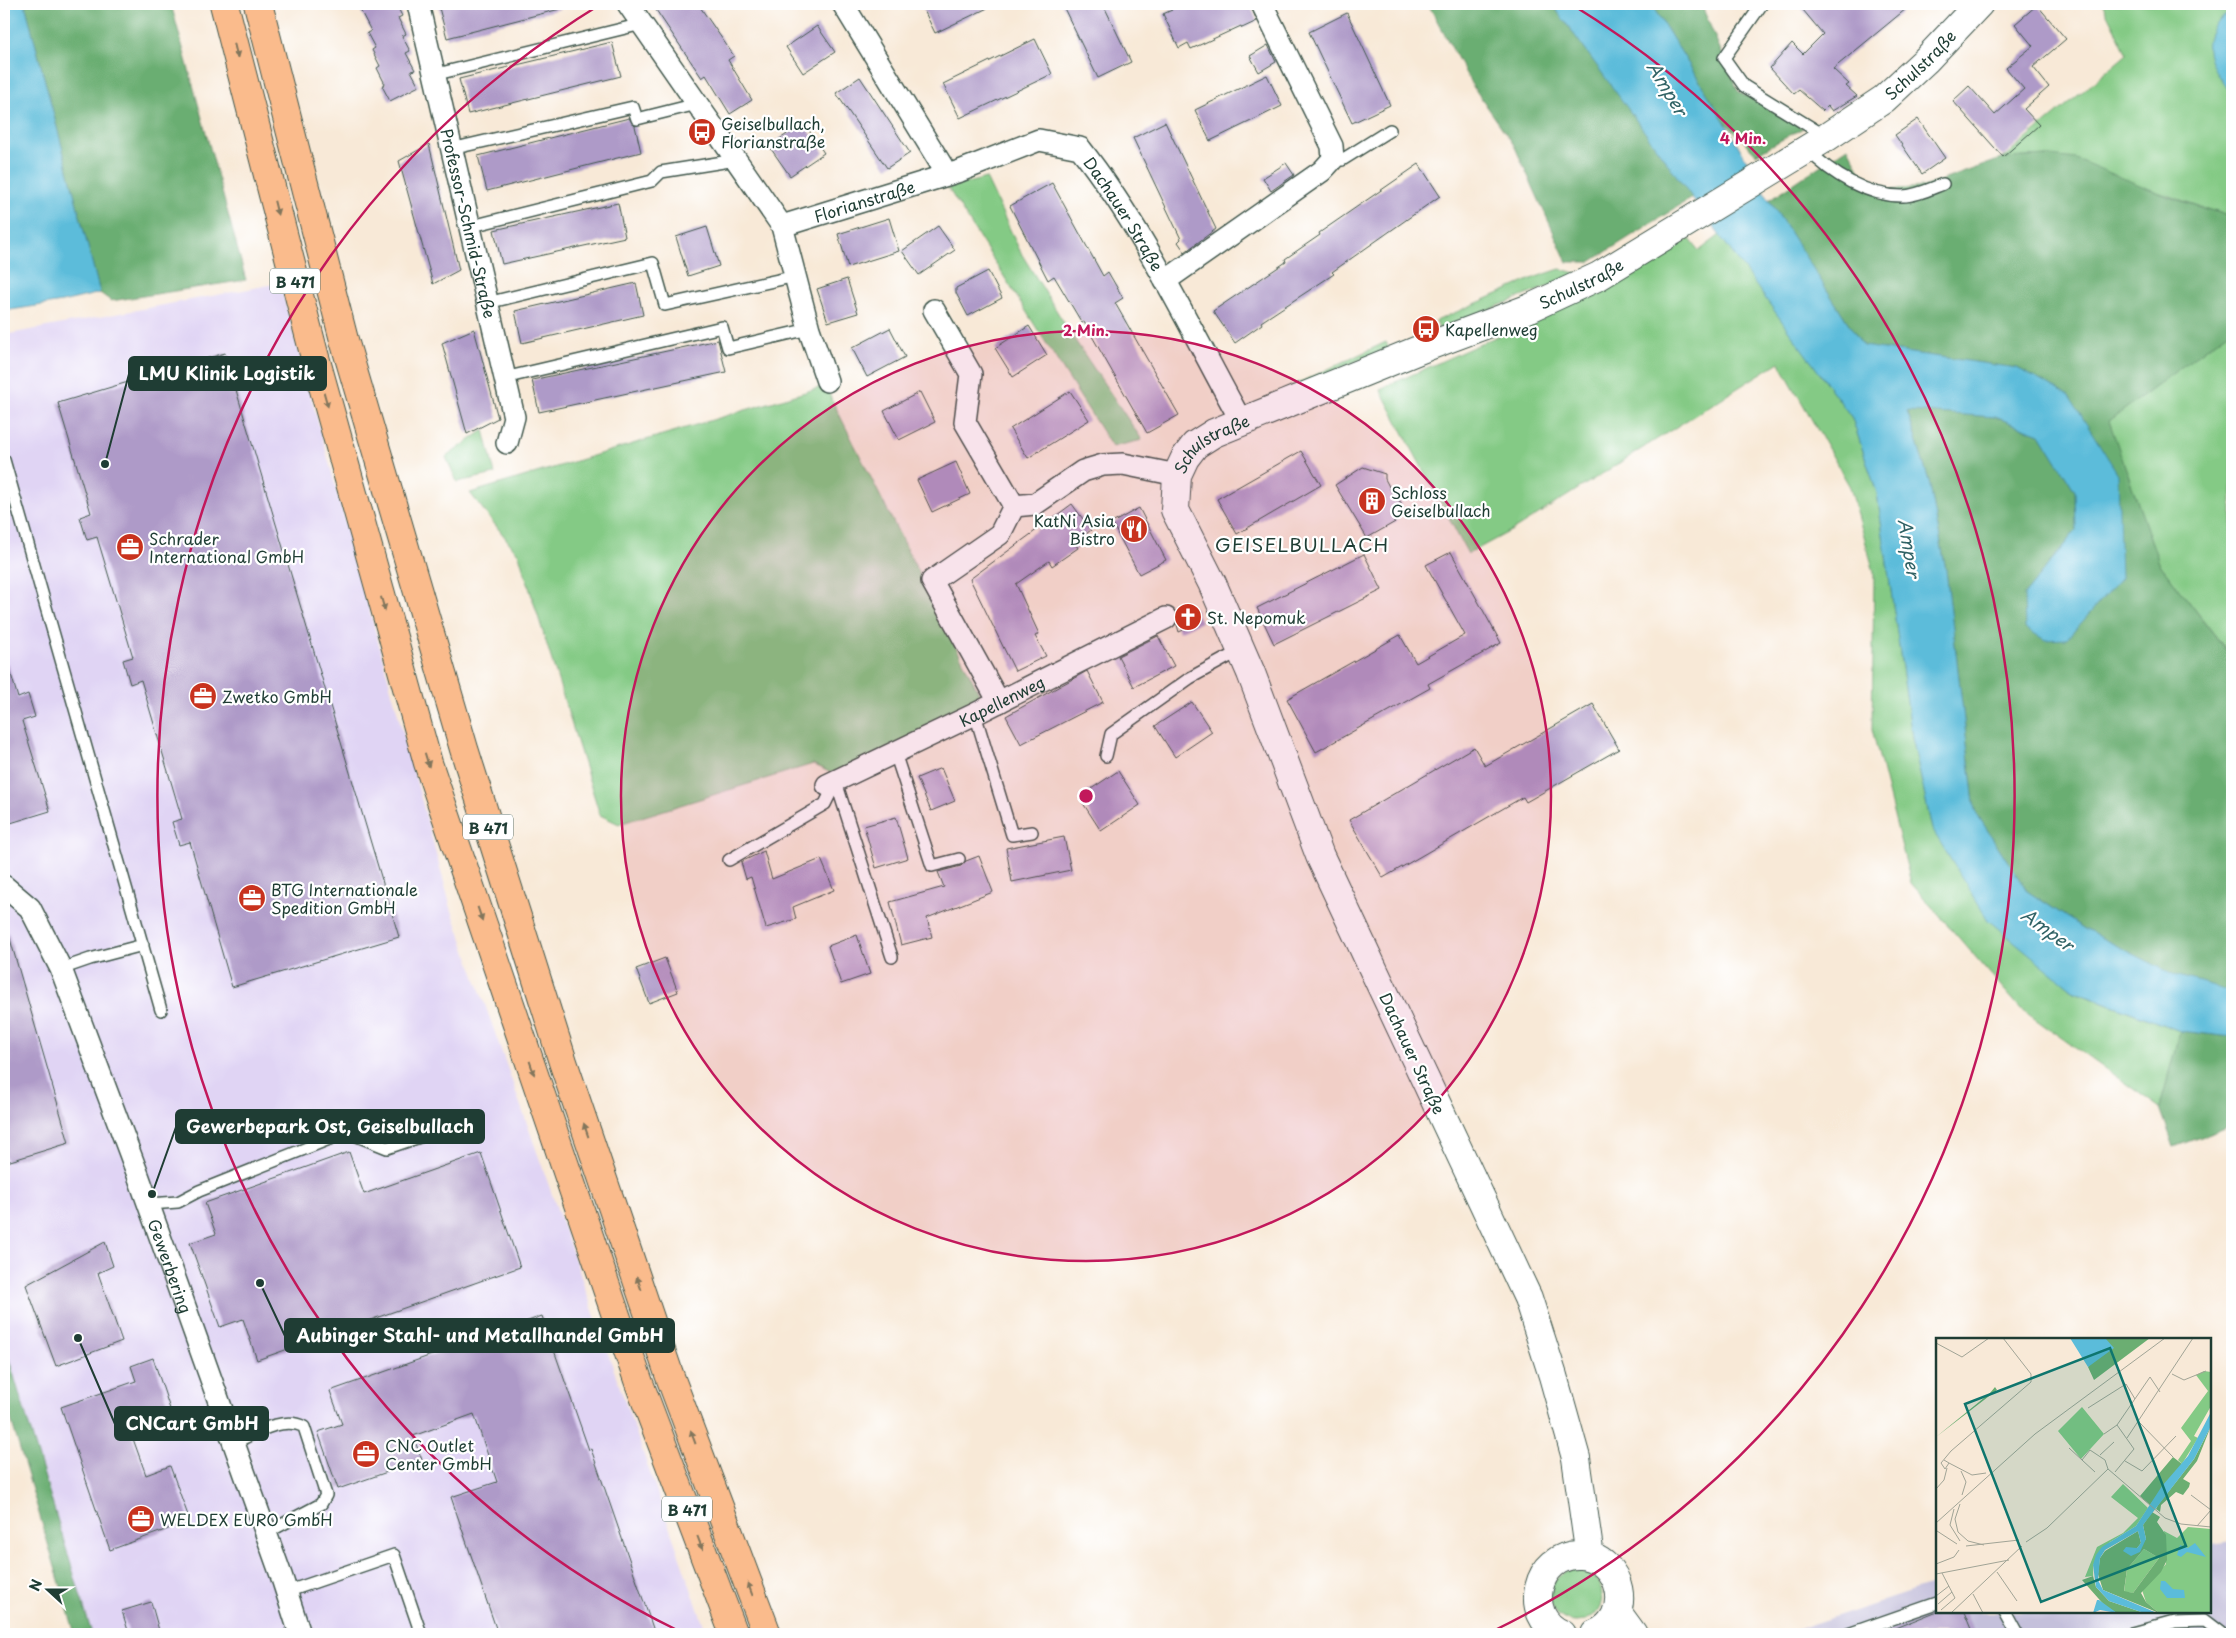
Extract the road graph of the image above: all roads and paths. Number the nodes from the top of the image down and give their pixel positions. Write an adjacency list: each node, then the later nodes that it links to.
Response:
1 (224, 4): 61 (highway, B 471, one-way to 61)
2 (258, 4): 62 (highway, B 471, one-way to 2)
3 (418, 4): 10 (street, Professor-Schmid-Straße)
4 (628, 4): 9 (street)
5 (843, 4): 17 (street)
6 (1262, 4): 15 (street)
7 (1762, 4): 13 (lane)
8 (1978, 4): 13 (street, Schulstraße)
9 (642, 24): 10 (lane); 11 (street)
10 (433, 75): 14 (street, Professor-Schmid-Straße)
11 (697, 104): 14 (lane); 16 (street)
12 (1390, 130): 15 (lane)
13 (1817, 143): 18 (lane); 28 (street, Schulstraße)
14 (451, 149): 20 (street, Professor-Schmid-Straße)
15 (1333, 159): 22 (street)
16 (736, 160): 19 (street); 20 (lane)
17 (947, 174): 19 (street, Florianstraße); 22 (street, Dachauer Straße)
18 (1943, 184)
19 (782, 226): 21 (street)
20 (468, 227): 23 (street, Professor-Schmid-Straße)
21 (796, 276): 23 (lane); 25 (street)
22 (1165, 281): 28 (street, Dachauer Straße)
23 (486, 303): 26 (street, Professor-Schmid-Straße)
24 (934, 310): 32 (street)
25 (809, 329): 26 (lane); 27 (street)
26 (504, 378): 29 (street, Professor-Schmid-Straße)
27 (827, 381)
28 (1240, 422): 31 (street, Schulstraße)
29 (506, 443)
30 (4, 460): 45 (lane)
31 (1177, 475): 32 (street); 33 (street, Schulstraße)
32 (1014, 506): 36 (street)
33 (1175, 510): 35 (street, Dachauer Straße)
34 (1166, 618): 36 (street, Kapellenweg)
35 (1241, 650): 39 (lane); 53 (street, Dachauer Straße)
36 (999, 702): 37 (street, Kapellenweg)
37 (975, 714): 38 (street, Kapellenweg); 41 (lane)
38 (896, 753): 40 (street, Kapellenweg); 42 (lane)
39 (1106, 756)
40 (831, 783): 43 (lane); 46 (lane)
41 (1032, 832)
42 (959, 859)
43 (728, 860)
44 (4, 886): 47 (street, Gewerbering)
45 (143, 945): 47 (lane); 48 (lane)
46 (892, 957)
47 (61, 969): 50 (street, Gewerbering)
48 (161, 1010)
49 (449, 1127): 50 (lane)
50 (149, 1204): 51 (street, Gewerbering)
51 (234, 1443): 52 (street, Gewerbering); 52 (lane)
52 (266, 1533): 54 (street, Gewerbering)
53 (1580, 1556): 56 (street); 58 (street)
54 (286, 1592): 59 (street, Gewerbering); 60 (lane)
55 (1936, 1603): 65 (lane)
56 (1617, 1612): 63 (street); 64 (street)
57 (2006, 1613): 66 (lane)
58 (1548, 1629)
59 (300, 1634)
60 (421, 1634)
61 (734, 1634)
62 (767, 1634)
63 (1597, 1634)
64 (1634, 1634)
65 (1848, 1634)
66 (2017, 1634)
67 (2130, 1634): 68 (lane)
68 (2220, 1634)

